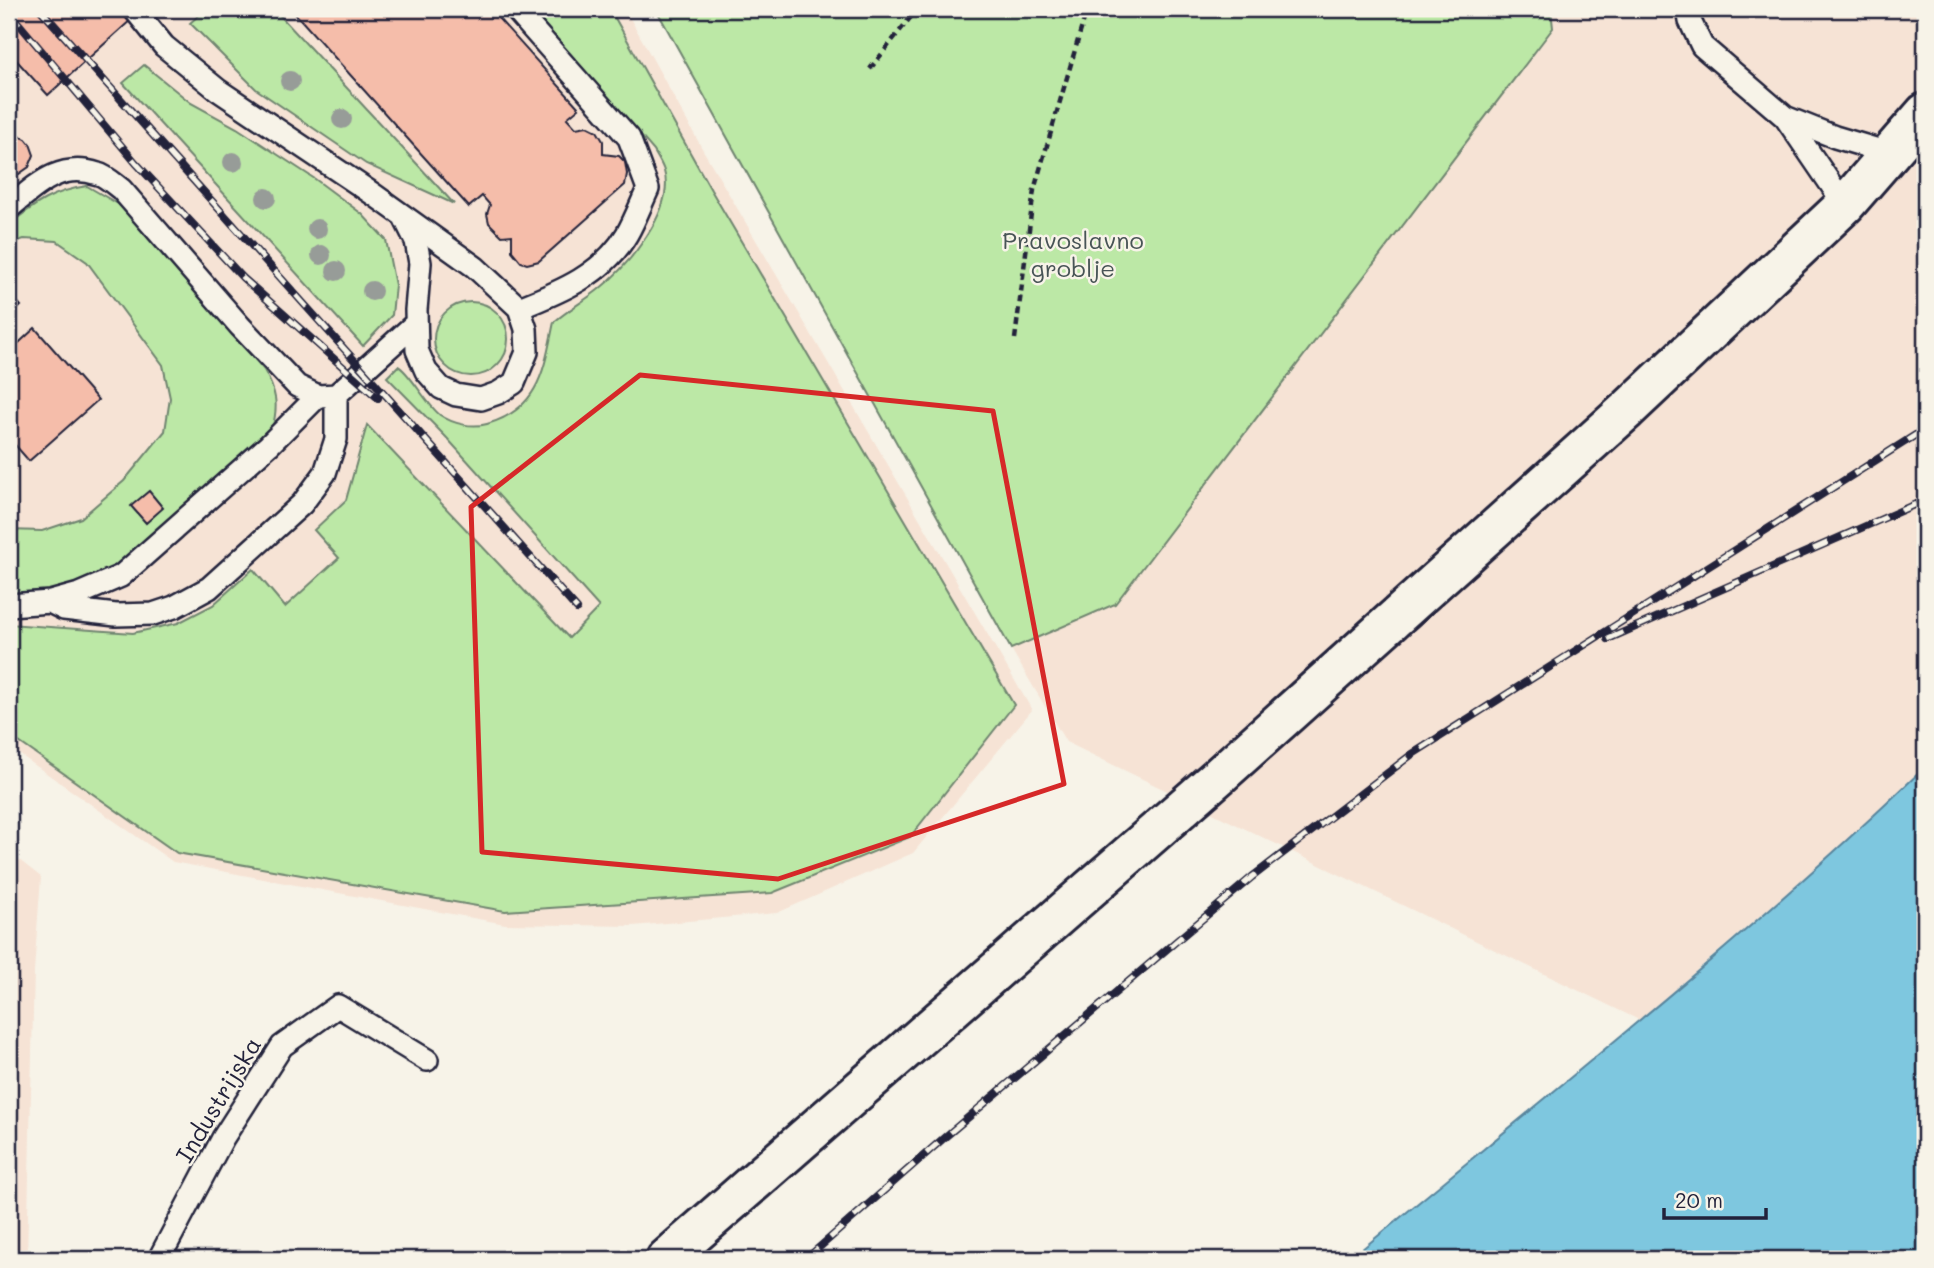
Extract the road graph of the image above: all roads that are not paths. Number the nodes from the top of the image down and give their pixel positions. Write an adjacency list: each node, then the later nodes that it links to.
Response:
1 (134, 9): 9 (lane)
2 (515, 9): 10 (lane)
3 (1688, 9): 5 (lane)
4 (1925, 113): 6 (street)
5 (1785, 117): 6 (lane); 7 (lane)
6 (1892, 154): 7 (street)
7 (1845, 205): 17 (street)
8 (9, 208): 12 (lane)
9 (405, 219): 10 (lane); 11 (lane)
10 (519, 308): 11 (lane)
11 (416, 323): 12 (lane)
12 (327, 396): 13 (lane); 13 (lane)
13 (50, 601): 14 (lane)
14 (9, 605)
15 (427, 1060): 16 (lane, Industrijska)
16 (159, 1259)
17 (666, 1259)

